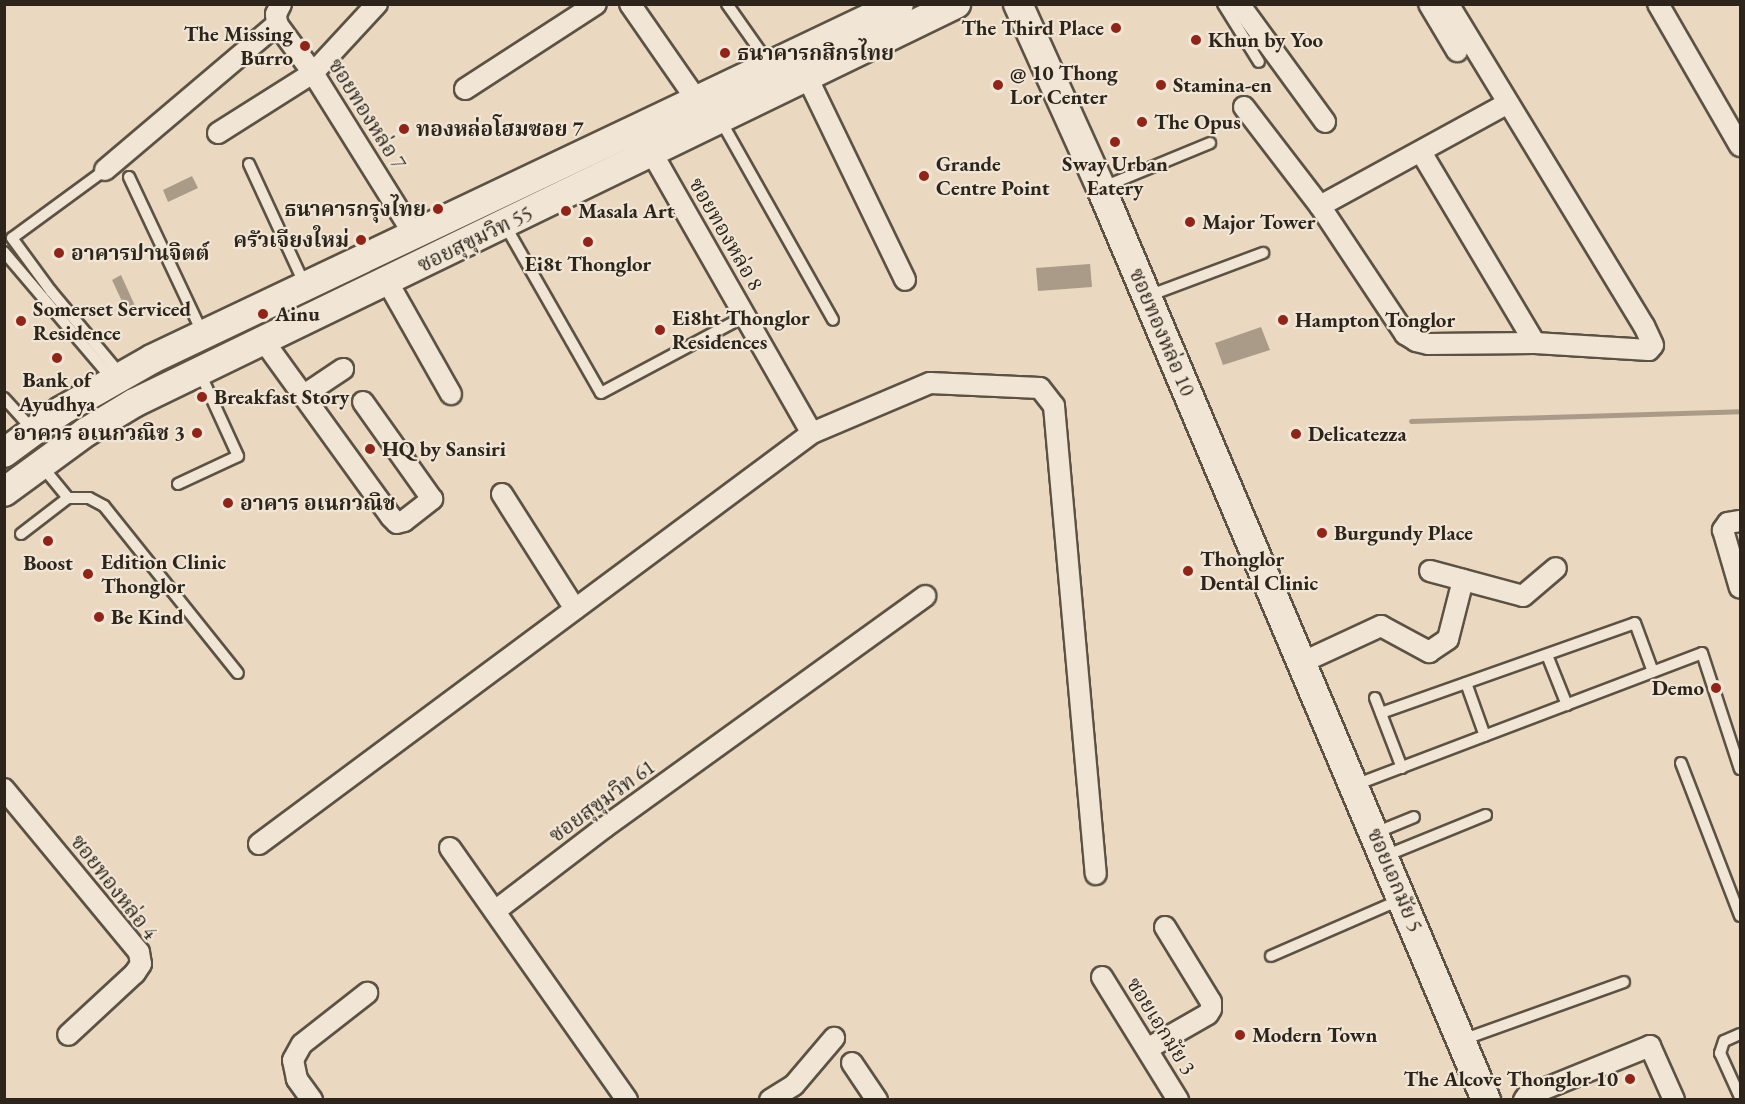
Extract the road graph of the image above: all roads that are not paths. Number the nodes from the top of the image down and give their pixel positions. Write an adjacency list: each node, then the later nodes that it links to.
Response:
1 (377, 4): 17 (street)
2 (596, 4): 19 (street)
3 (630, 4): 22 (street)
4 (727, 4): 16 (lane)
5 (899, 4): 16 (main road, ซอยสุขุมวิท 55)
6 (957, 4): 18 (main road, ซอยสุขุมวิท 55)
7 (1018, 4): 32 (main road, ซอยทองหล่อ 10)
8 (1222, 4): 15 (lane)
9 (1239, 4): 23 (street)
10 (1429, 4): 14 (street)
11 (1448, 4): 20 (street)
12 (1658, 4): 27 (street)
13 (279, 14): 17 (street, ซอยทองหล่อ 7); 30 (street)
14 (1458, 51)
15 (1259, 62)
16 (771, 67): 22 (main road, ซอยสุขุมวิท 55)
17 (313, 73): 24 (street); 35 (street, ซอยทองหล่อ 7)
18 (808, 79): 22 (main road, ซอยสุขุมวิท 55); 40 (street)
19 (465, 89)
20 (1508, 103): 28 (street); 48 (street)
21 (1244, 107): 33 (street)
22 (709, 116): 25 (main road, ซอยสุขุมวิท 55); 45 (lane)
23 (1324, 122)
24 (218, 133)
25 (645, 141): 34 (main road, ซอยสุขุมวิท 55); 35 (main road, ซอยสุขุมวิท 55); 44 (street, ซอยทองหล่อ 8)
26 (1210, 143): 32 (lane)
27 (1740, 146)
28 (1421, 152): 33 (street); 48 (street)
29 (249, 164): 42 (lane)
30 (105, 170): 51 (lane)
31 (129, 177): 46 (lane)
32 (1101, 188): 43 (main road, ซอยทองหล่อ 10)
33 (1320, 206): 48 (street)
34 (505, 225): 39 (main road, ซอยสุขุมวิท 55); 44 (lane)
35 (413, 233): 37 (main road, ซอยสุขุมวิท 55); 39 (main road)
36 (4, 252): 51 (lane)
37 (371, 253): 41 (main road); 42 (main road, ซอยสุขุมวิท 55)
38 (1263, 253): 43 (lane)
39 (428, 262): 41 (main road, ซอยสุขุมวิท 55)
40 (905, 280)
41 (387, 281): 47 (main road, ซอยสุขุมวิท 55); 52 (street)
42 (305, 285): 46 (main road, ซอยสุขุมวิท 55)
43 (1147, 297): 73 (main road, ซอยทองหล่อ 10)
44 (744, 316): 57 (street, ซอยทองหล่อ 8)
45 (833, 320)
46 (188, 338): 51 (main road, ซอยสุขุมวิท 55)
47 (263, 340): 50 (main road, ซอยสุขุมวิท 55); 53 (street)
48 (1535, 343)
49 (343, 369): 53 (street)
50 (199, 371): 59 (main road, ซอยสุขุมวิท 55); 60 (lane)
51 (117, 377): 56 (main road, ซอยสุขุมวิท 55)
52 (451, 394)
53 (304, 395): 55 (street)
54 (4, 398): 56 (lane)
55 (363, 402)
56 (33, 431): 58 (main road, ซอยสุขุมวิท 55)
57 (812, 433): 71 (street); 91 (street)
58 (4, 453)
59 (41, 465): 61 (main road, ซอยสุขุมวิท 55); 63 (lane)
60 (178, 484)
61 (4, 492)
62 (502, 494): 71 (street)
63 (68, 498): 65 (lane); 75 (lane)
64 (1734, 522): 69 (street)
65 (21, 534)
66 (1556, 568): 68 (street)
67 (1430, 571): 68 (street)
68 (1463, 580): 73 (street)
69 (1740, 588)
70 (925, 596): 93 (street, ซอยสุขุมวิท 61)
71 (575, 609): 88 (street)
72 (1547, 655): 74 (lane); 76 (lane); 78 (lane)
73 (1303, 662): 84 (main road, ซอยเอกมัย 5)
74 (1653, 672): 78 (lane); 83 (lane)
75 (238, 673)
76 (1466, 683): 79 (lane); 80 (lane)
77 (1376, 698): 79 (lane)
78 (1567, 705): 80 (lane)
79 (1381, 713): 82 (lane)
80 (1485, 736): 82 (lane)
81 (1681, 763): 94 (lane)
82 (1402, 768): 84 (lane)
83 (1740, 769)
84 (1355, 785): 89 (main road, ซอยเอกมัย 5)
85 (4, 789): 101 (street, ซอยทองหล่อ 4)
86 (1486, 815): 89 (lane)
87 (1414, 817): 89 (lane)
88 (259, 844)
89 (1380, 845): 92 (main road, ซอยเอกมัย 5)
90 (450, 848): 93 (street)
91 (1096, 874)
92 (1403, 899): 96 (lane); 103 (main road, ซอยเอกมัย 5)
93 (495, 911): 108 (street)
94 (1740, 916)
95 (1165, 927): 104 (street)
96 (1271, 956)
97 (1102, 977): 104 (street, ซอยเอกมัย 3)
98 (1624, 982): 103 (lane)
99 (367, 993): 107 (street)
100 (1740, 1034): 106 (lane)
101 (68, 1035)
102 (834, 1038): 109 (street)
103 (1462, 1041): 112 (main road, ซอยเอกมัย 5)
104 (1147, 1049): 111 (street, ซอยเอกมัย 3)
105 (852, 1063): 110 (street)
106 (1740, 1096)
107 (312, 1100)
108 (627, 1100)
109 (770, 1100)
110 (877, 1100)
111 (1178, 1100)
112 (1486, 1100)
113 (1524, 1100): 114 (street)
114 (1674, 1100)

